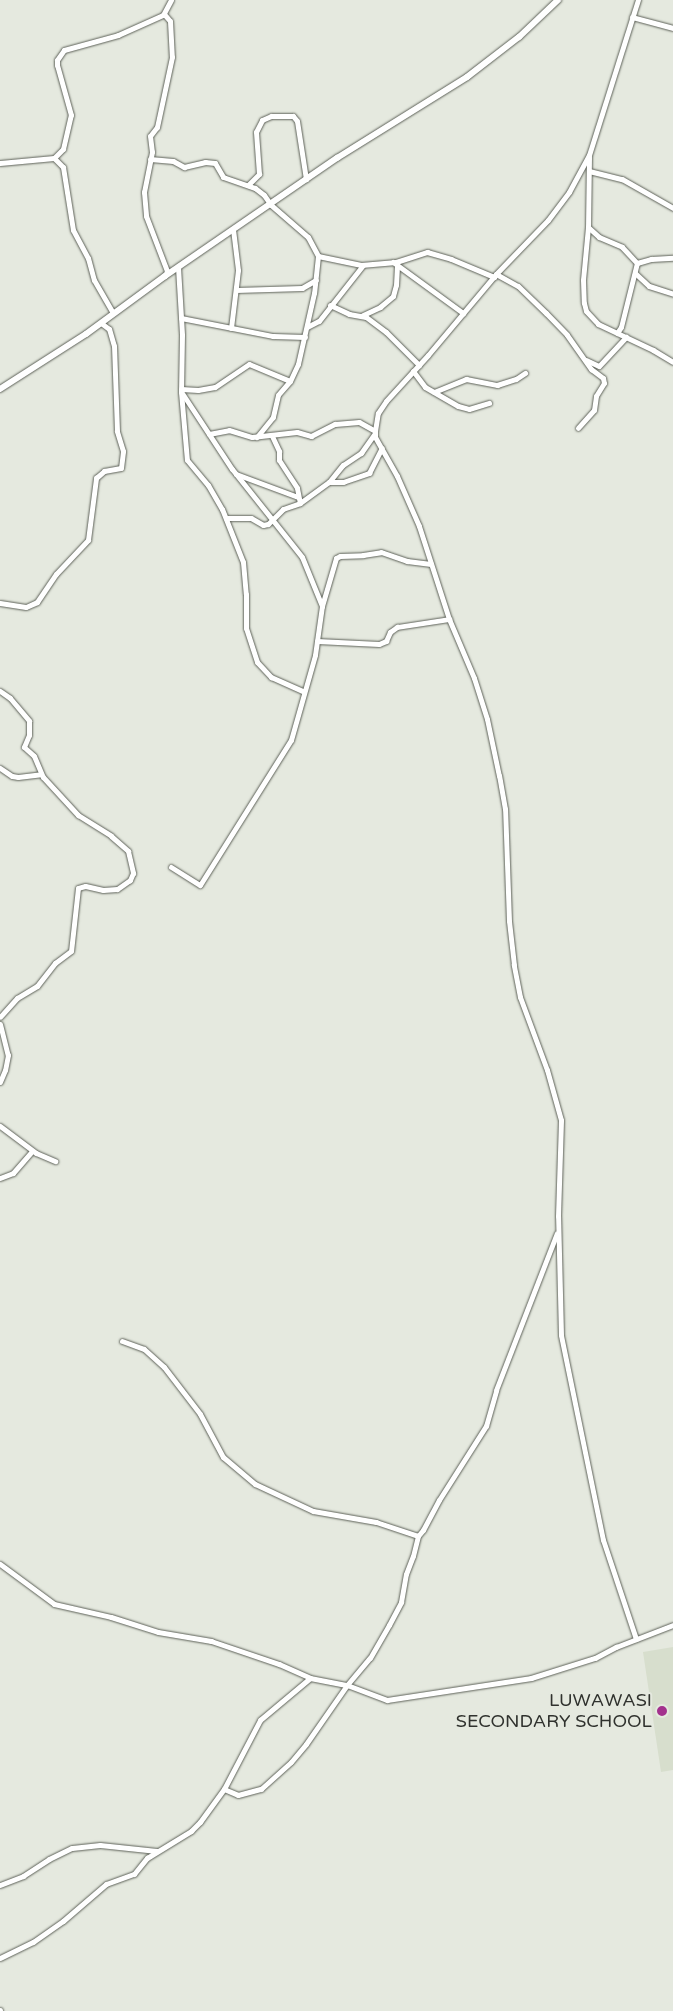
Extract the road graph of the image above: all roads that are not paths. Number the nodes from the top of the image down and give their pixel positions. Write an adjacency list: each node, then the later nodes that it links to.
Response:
1 (170, 0): 4 (street)
2 (558, 0): 12 (street)
3 (638, 0): 5 (street)
4 (164, 14): 8 (street); 9 (street)
5 (632, 17): 6 (street); 7 (street)
6 (673, 28)
7 (589, 155): 11 (street); 26 (street)
8 (54, 158): 10 (street); 31 (street)
9 (150, 159): 13 (street); 25 (street)
10 (0, 163)
11 (589, 172): 15 (street); 16 (street)
12 (306, 179): 13 (street); 14 (street)
13 (248, 185): 14 (street)
14 (271, 205): 17 (street); 18 (street)
15 (673, 208)
16 (588, 227): 20 (street); 38 (street)
17 (232, 231): 23 (street); 28 (street)
18 (318, 256): 22 (street); 27 (street)
19 (673, 258): 20 (street)
20 (637, 263): 24 (street)
21 (394, 264): 22 (street); 26 (street); 32 (street); 33 (street)
22 (363, 265): 30 (street)
23 (178, 268): 25 (street); 34 (street)
24 (634, 273): 29 (street); 38 (street)
25 (165, 276): 31 (street)
26 (495, 276): 32 (street); 41 (street)
27 (316, 280): 28 (street); 36 (street)
28 (236, 290): 37 (street)
29 (673, 294)
30 (330, 305): 33 (street); 36 (street)
31 (113, 314): 35 (street)
32 (463, 314): 43 (street)
33 (362, 316): 43 (street)
34 (181, 318): 37 (street); 48 (street)
35 (101, 322): 47 (street); 63 (street)
36 (307, 327): 39 (street)
37 (231, 328): 39 (street)
38 (617, 333): 40 (street)
39 (305, 337): 46 (street)
40 (626, 337): 41 (street); 42 (street)
41 (586, 360): 51 (street)
42 (673, 362)
43 (419, 365): 44 (street)
44 (413, 371): 49 (street); 52 (street)
45 (525, 373): 49 (street)
46 (290, 380): 48 (street); 55 (street)
47 (0, 389)
48 (181, 390): 53 (street); 60 (street)
49 (434, 392): 50 (street)
50 (490, 403)
51 (578, 428)
52 (375, 432): 54 (street); 56 (street); 58 (street)
53 (209, 434): 55 (street); 57 (street)
54 (272, 436): 55 (street); 59 (street)
55 (257, 437)
56 (382, 448): 58 (street); 62 (street)
57 (236, 474): 59 (street); 61 (street)
58 (329, 482): 59 (street)
59 (299, 500): 61 (street)
60 (226, 518): 61 (street); 68 (street)
61 (271, 520): 64 (street)
62 (431, 564): 64 (street); 65 (street)
63 (0, 603)
64 (322, 606): 66 (street)
65 (449, 619): 66 (street); 79 (street)
66 (317, 641): 68 (street)
67 (0, 691): 70 (street)
68 (304, 692): 71 (street)
69 (0, 768): 70 (street)
70 (41, 774): 72 (street)
71 (172, 867)
72 (0, 1017)
73 (0, 1024): 74 (street)
74 (0, 1082)
75 (0, 1126): 76 (street)
76 (32, 1151): 77 (street); 78 (street)
77 (55, 1161)
78 (0, 1178)
79 (558, 1230): 81 (street); 84 (street)
80 (122, 1341): 81 (street)
81 (418, 1536): 86 (street)
82 (0, 1564): 85 (street)
83 (673, 1626): 84 (street)
84 (636, 1639): 86 (street)
85 (310, 1678): 86 (street); 87 (street)
86 (346, 1685): 87 (street)
87 (224, 1789): 88 (street)
88 (158, 1851): 89 (street); 90 (street)
89 (0, 1886)
90 (0, 1958)

